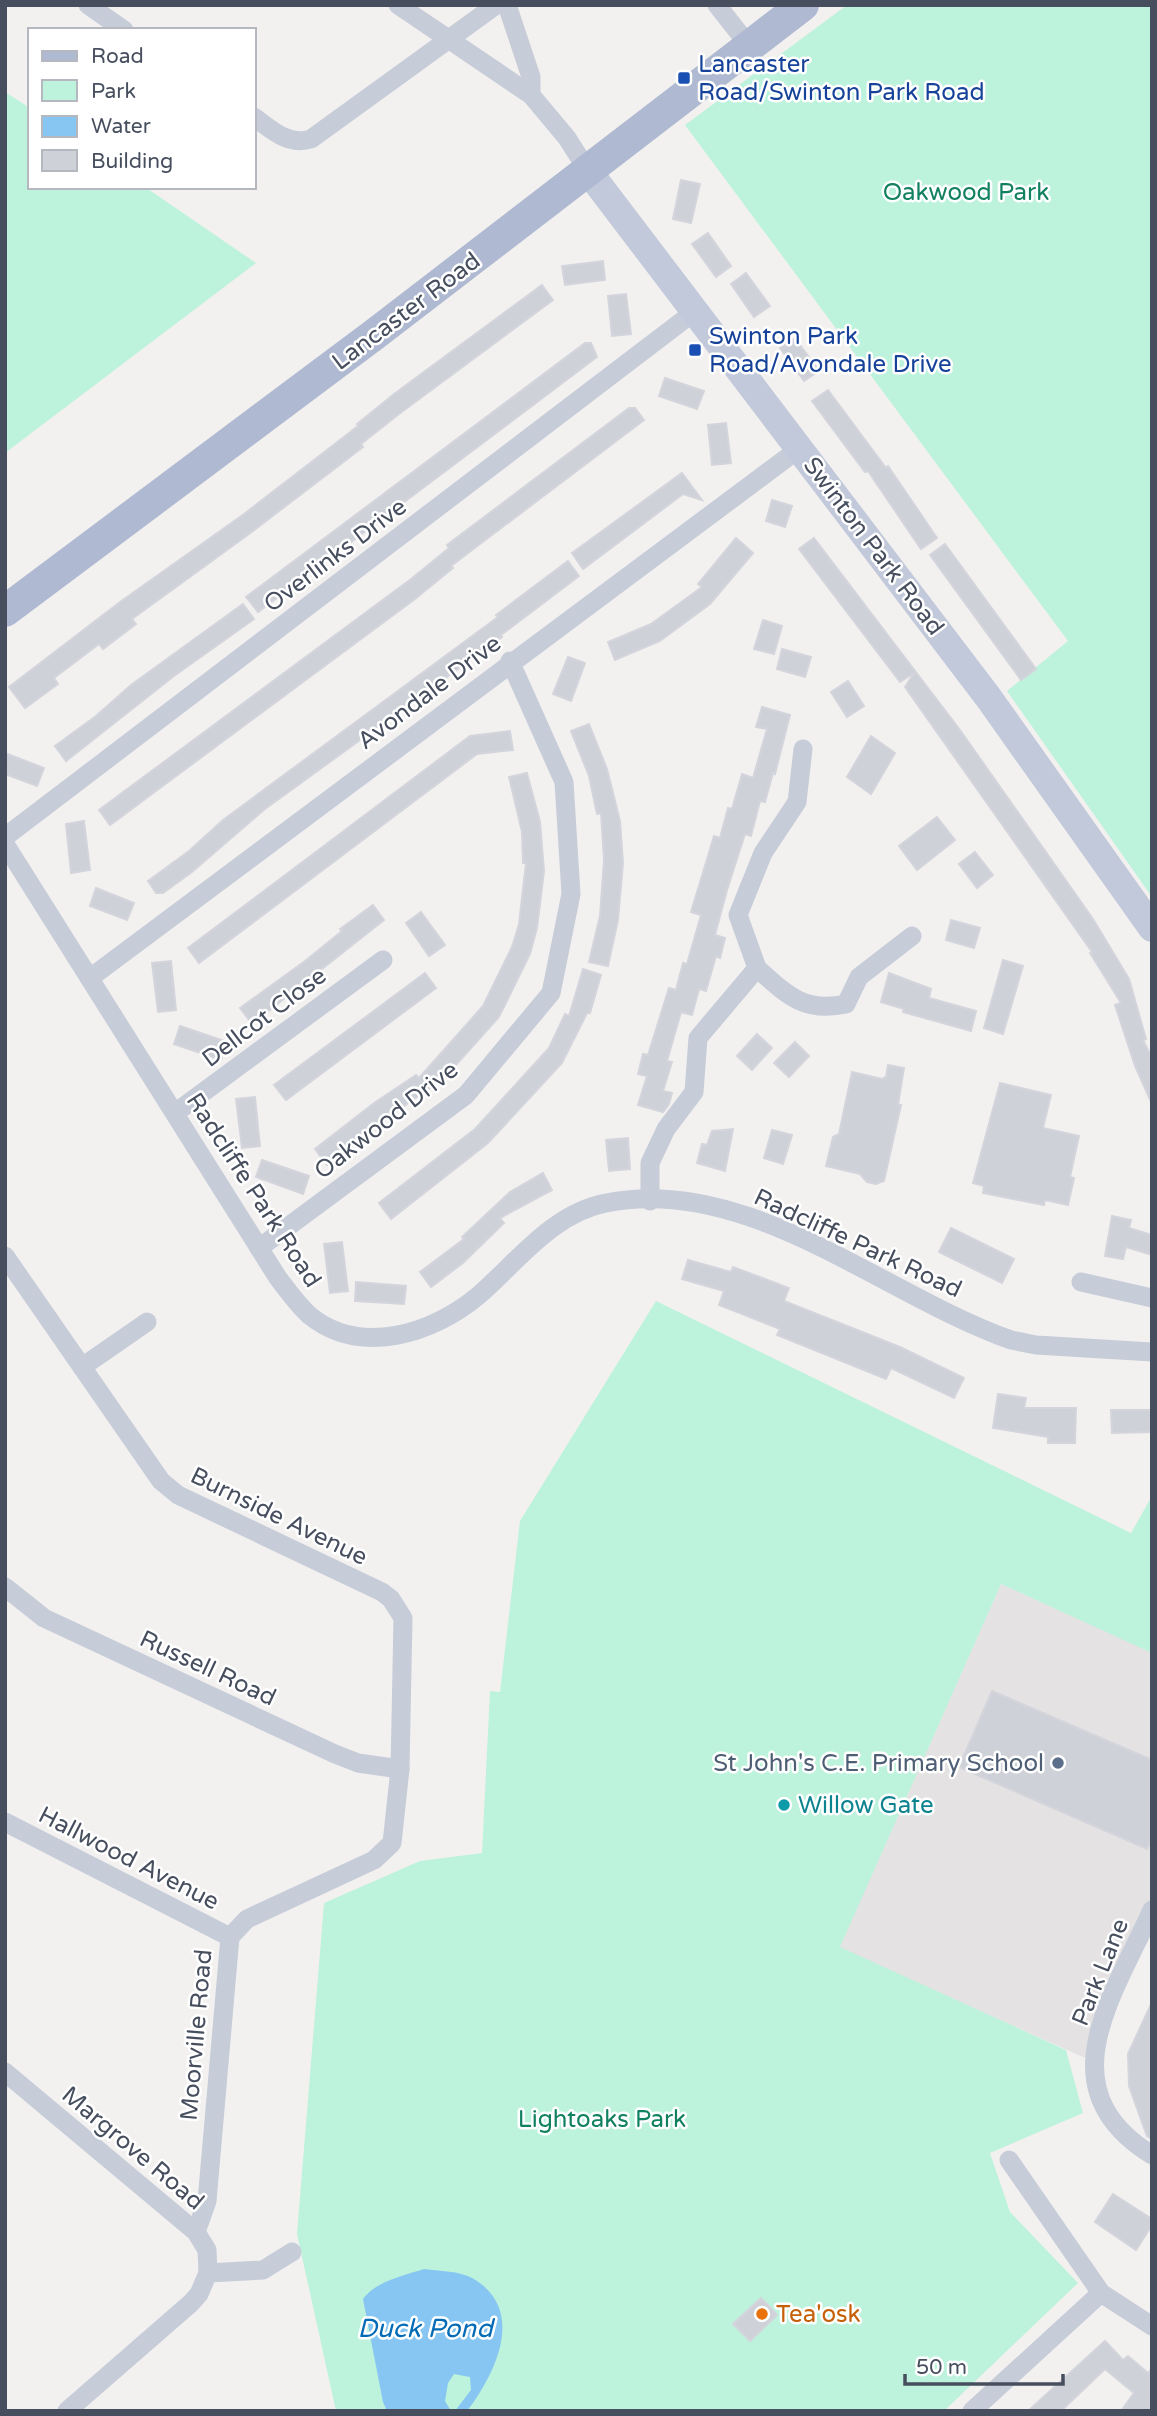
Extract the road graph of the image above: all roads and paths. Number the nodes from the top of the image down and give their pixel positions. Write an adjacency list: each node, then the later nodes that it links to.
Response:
1 (88, 5): 7 (street)
2 (398, 5): 8 (street)
3 (496, 5): 8 (street)
4 (507, 5): 10 (street)
5 (717, 5): 9 (street)
6 (803, 5): 9 (main road, Lancaster Road)
7 (121, 28)
8 (449, 40): 10 (street); 11 (street)
9 (750, 47): 12 (main road, Lancaster Road)
10 (531, 95): 12 (street)
11 (256, 118)
12 (588, 171): 13 (street, Swinton Park Road); 15 (main road, Lancaster Road)
13 (694, 312): 14 (street, Swinton Park Road); 18 (street, Overlinks Drive)
14 (800, 448): 16 (street, Avondale Drive); 20 (street, Swinton Park Road)
15 (5, 611)
16 (510, 661): 24 (street, Avondale Drive); 27 (street, Oakwood Drive)
17 (803, 749): 23 (street)
18 (5, 836)
19 (5, 844): 24 (street, Radcliffe Park Road)
20 (1152, 928)
21 (912, 936): 23 (street)
22 (383, 960): 25 (street, Dellcot Close)
23 (757, 968): 26 (street)
24 (90, 978): 25 (street, Radcliffe Park Road)
25 (175, 1113): 27 (street, Radcliffe Park Road)
26 (650, 1200): 27 (street, Radcliffe Park Road); 32 (street, Radcliffe Park Road)
27 (259, 1248)
28 (5, 1256): 33 (street, Burnside Avenue)
29 (1081, 1282): 30 (street)
30 (1152, 1298)
31 (147, 1322): 33 (street)
32 (1152, 1352)
33 (82, 1367): 35 (street, Burnside Avenue)
34 (5, 1587): 35 (street, Russell Road)
35 (400, 1769): 38 (street, Moorville Road)
36 (5, 1822): 38 (street, Hallwood Avenue)
37 (1152, 1910): 40 (street, Park Lane)
38 (230, 1937): 42 (street, Moorville Road)
39 (5, 2072): 42 (street, Margrove Road)
40 (1152, 2155)
41 (1009, 2160): 45 (street)
42 (196, 2232): 44 (street, Margrove Road)
43 (292, 2252): 44 (street)
44 (208, 2273): 47 (street)
45 (1101, 2293): 46 (street); 48 (street)
46 (1152, 2326)
47 (67, 2411)
48 (972, 2411)

